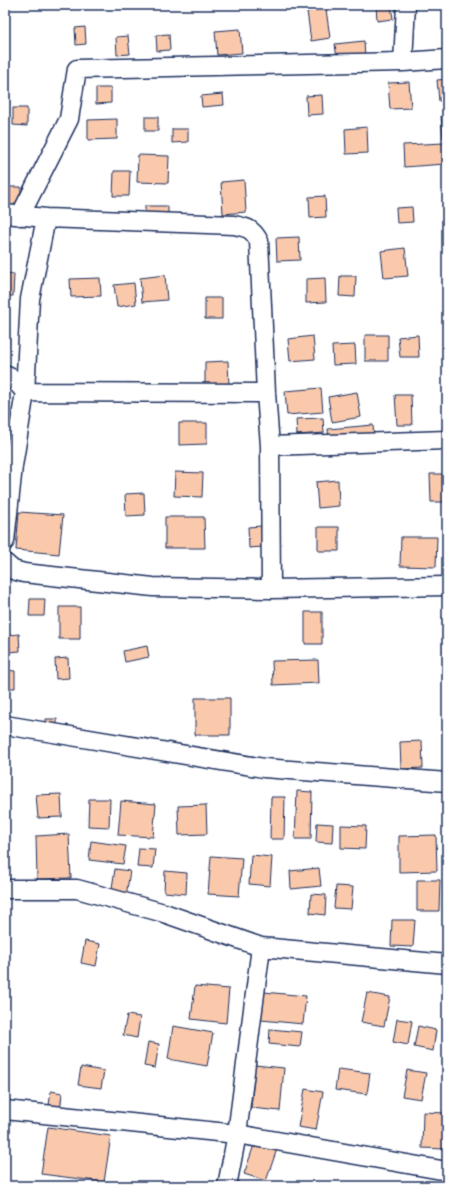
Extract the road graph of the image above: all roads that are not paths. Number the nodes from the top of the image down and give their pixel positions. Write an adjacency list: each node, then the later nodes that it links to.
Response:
1 (406, 5): 3 (street)
2 (447, 59): 3 (street)
3 (403, 62): 4 (street)
4 (12, 215): 5 (street)
5 (46, 218): 7 (street); 8 (street)
6 (5, 375): 7 (street)
7 (25, 392): 8 (street); 11 (street)
8 (266, 393): 10 (street)
9 (447, 440): 10 (street)
10 (270, 446): 15 (street)
11 (6, 521): 12 (street)
12 (5, 541)
13 (5, 562): 15 (street)
14 (447, 586): 15 (street)
15 (271, 589)
16 (5, 724): 17 (street)
17 (447, 782)
18 (5, 889): 19 (street)
19 (261, 947): 20 (street); 22 (street)
20 (447, 964)
21 (5, 1110): 22 (street)
22 (237, 1134): 23 (street); 24 (street)
23 (447, 1171)
24 (227, 1186)

